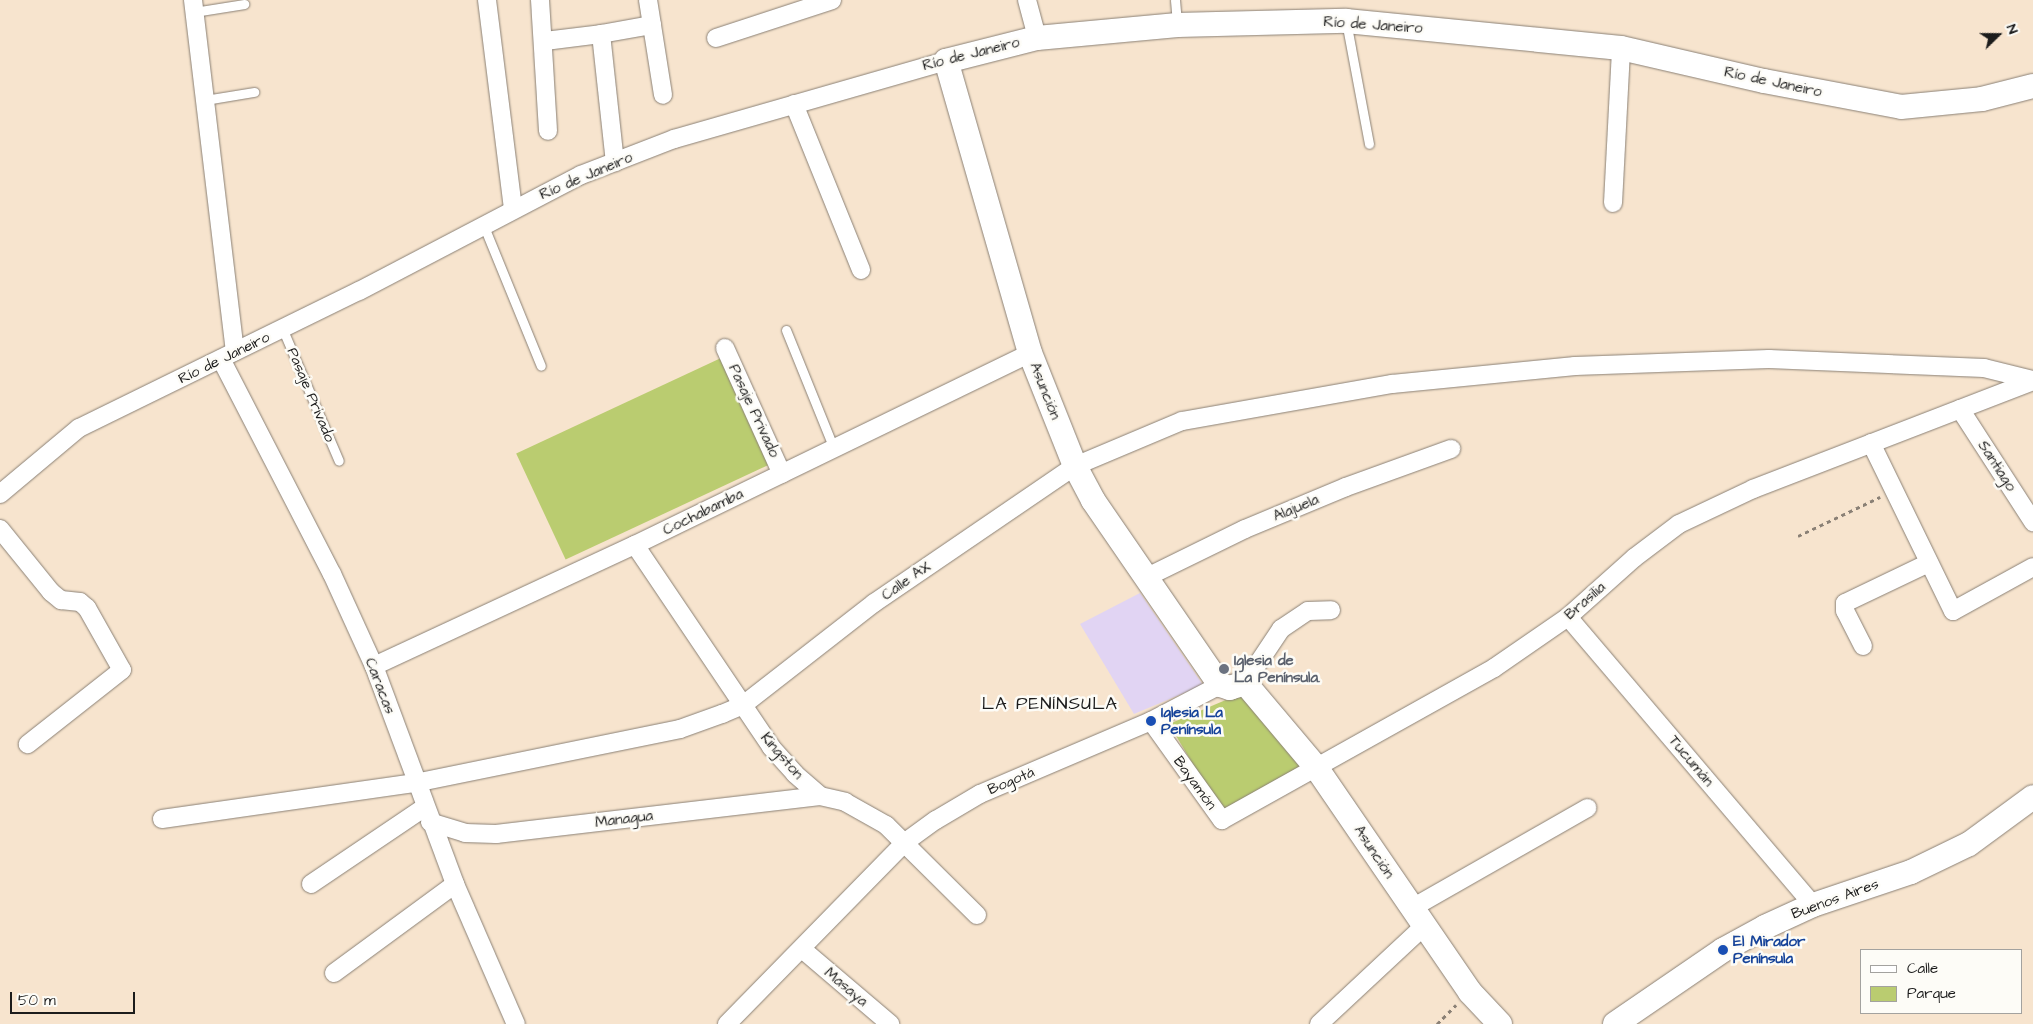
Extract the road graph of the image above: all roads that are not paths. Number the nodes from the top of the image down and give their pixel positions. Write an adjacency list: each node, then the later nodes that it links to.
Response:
1 (487, 0): 27 (street)
2 (540, 0): 15 (street)
3 (648, 0): 10 (street)
4 (832, 0): 13 (street)
5 (1027, 0): 14 (street)
6 (1175, 0): 11 (lane)
7 (244, 4): 8 (lane)
8 (194, 6): 21 (street)
9 (1346, 21): 11 (street, Río de Janeiro); 16 (street, Río de Janeiro); 24 (lane)
10 (652, 25): 12 (street); 20 (street)
11 (1177, 25): 14 (street, Río de Janeiro)
12 (602, 34): 15 (street); 25 (street)
13 (716, 38)
14 (1037, 38): 17 (street, Río de Janeiro)
15 (545, 41): 23 (street)
16 (1621, 48): 18 (street, Río de Janeiro); 26 (street)
17 (946, 61): 22 (street, Río de Janeiro); 33 (street, Asunción)
18 (2033, 86)
19 (254, 92): 21 (lane)
20 (663, 94)
21 (205, 100): 34 (street)
22 (794, 104): 25 (street, Río de Janeiro); 29 (street)
23 (548, 131)
24 (1369, 144)
25 (615, 162): 27 (street, Río de Janeiro)
26 (1612, 203)
27 (513, 209): 28 (street, Río de Janeiro)
28 (483, 224): 30 (street, Río de Janeiro); 35 (lane)
29 (861, 270)
30 (283, 330): 34 (street, Río de Janeiro); 41 (lane, Pasaje Privado)
31 (786, 330): 39 (lane)
32 (725, 348): 43 (street, Pasaje Privado)
33 (1030, 353): 39 (street, Cochabamba); 42 (street, Asunción)
34 (228, 356): 44 (street, Río de Janeiro); 54 (street, Caracas)
35 (541, 366)
36 (2033, 380): 37 (street, Brasilia); 42 (street, Calle AX)
37 (1960, 409): 38 (street, Brasilia); 45 (street, Santiago)
38 (1871, 443): 48 (street); 52 (street, Brasilia)
39 (834, 449): 43 (street, Cochabamba)
40 (1451, 449): 50 (street, Alajuela)
41 (339, 461)
42 (1075, 466): 50 (street, Asunción); 57 (street, Calle AX)
43 (782, 474): 47 (street, Cochabamba)
44 (0, 494)
45 (2033, 522)
46 (0, 529): 59 (street)
47 (635, 545): 54 (street, Cochabamba); 57 (street, Kingston)
48 (1929, 563): 49 (street); 53 (street)
49 (2033, 567)
50 (1145, 578): 56 (street, Asunción)
51 (1331, 610): 55 (street)
52 (1568, 617): 60 (street, Brasilia); 71 (street, Tucumán)
53 (1863, 646)
54 (374, 666): 61 (street, Caracas)
55 (1246, 683): 56 (street, Bogotá); 60 (street, Asunción)
56 (1220, 686): 58 (street, Bogotá)
57 (743, 705): 61 (street, Calle AX); 62 (street, Kingston)
58 (1151, 721): 67 (street, Bayamón); 68 (street, Bogotá)
59 (28, 744)
60 (1316, 766): 67 (street, Brasilia); 73 (street, Asunción)
61 (415, 783): 65 (street, Caracas); 66 (street, Calle AX)
62 (820, 796): 65 (street, Managua); 68 (street, Kingston)
63 (2033, 797): 71 (street, Buenos Aires)
64 (1587, 808): 73 (street)
65 (428, 814): 69 (street); 70 (street, Caracas)
66 (162, 819)
67 (1222, 820)
68 (904, 843): 72 (street, Kingston); 74 (street, Bogotá)
69 (311, 884)
70 (455, 884): 75 (street); 76 (street, Caracas)
71 (1813, 905): 81 (street, Buenos Aires)
72 (977, 915)
73 (1418, 916): 79 (street); 80 (street, Asunción)
74 (802, 949): 77 (street, Bogotá); 78 (street, Masaya)
75 (334, 973)
76 (516, 1024)
77 (727, 1024)
78 (890, 1024)
79 (1319, 1024)
80 (1500, 1024)
81 (1615, 1024)

